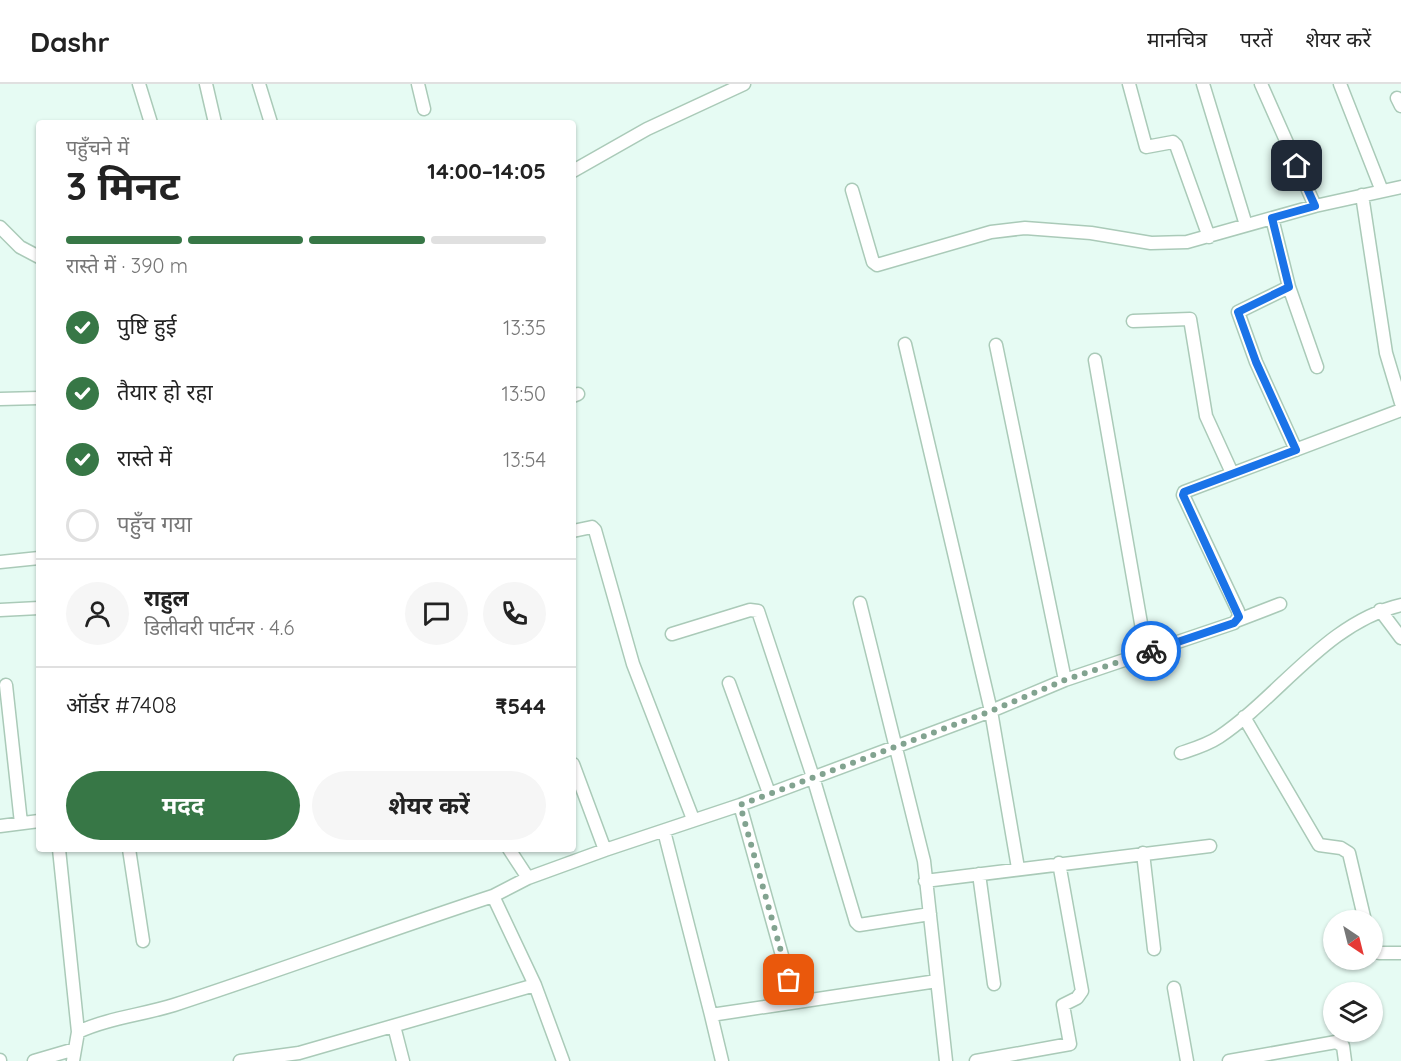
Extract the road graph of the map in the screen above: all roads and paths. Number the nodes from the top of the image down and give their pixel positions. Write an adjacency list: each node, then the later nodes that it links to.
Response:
1 (139, 84): 11 (street)
2 (206, 84): 12 (street)
3 (259, 84): 13 (street)
4 (418, 84): 10 (street)
5 (744, 84): 14 (street)
6 (1129, 84): 23 (street)
7 (1203, 84): 21 (street)
8 (1262, 84): 19 (street)
9 (1340, 84): 17 (street)
10 (424, 109)
11 (150, 120)
12 (214, 120)
13 (270, 120)
14 (576, 169)
15 (1401, 187): 17 (street)
16 (852, 190): 23 (street)
17 (1382, 191): 18 (street)
18 (1362, 195): 19 (street); 33 (street)
19 (1315, 206): 20 (street)
20 (1272, 218): 21 (street); 25 (street)
21 (1246, 225): 23 (street)
22 (0, 226): 24 (street)
23 (1209, 237)
24 (36, 255)
25 (1289, 287): 30 (street); 35 (street)
26 (1134, 321): 36 (street)
27 (905, 344): 53 (street)
28 (996, 345): 50 (street)
29 (1095, 360): 49 (street)
30 (1317, 367)
31 (36, 398): 32 (street)
32 (0, 399)
33 (1401, 403)
34 (1401, 410): 35 (street)
35 (1296, 450): 36 (street)
36 (1232, 473): 46 (street)
37 (576, 530): 61 (street)
38 (36, 558): 39 (street)
39 (0, 562)
40 (860, 603): 55 (street)
41 (1280, 604): 46 (street)
42 (1401, 605): 45 (street)
43 (36, 608): 44 (street)
44 (0, 610)
45 (1380, 610): 48 (street); 54 (street)
46 (1236, 621): 49 (street)
47 (672, 634): 58 (street)
48 (1401, 638)
49 (1146, 652): 50 (street)
50 (1065, 680): 53 (street)
51 (729, 683): 59 (street)
52 (6, 685): 63 (street)
53 (991, 711): 55 (street); 73 (street)
54 (1244, 717): 56 (street); 78 (street)
55 (897, 746): 58 (street); 76 (street)
56 (1180, 753)
57 (576, 772): 67 (street)
58 (813, 777): 59 (street); 79 (street)
59 (769, 793): 60 (street)
60 (740, 805): 61 (street); 88 (street)
61 (693, 819): 65 (street)
62 (36, 821): 63 (street)
63 (21, 823): 64 (street)
64 (0, 826)
65 (664, 831): 67 (street); 89 (street)
66 (1210, 846): 71 (street)
67 (605, 850): 75 (street)
68 (59, 852): 91 (street)
69 (129, 852): 80 (street)
70 (511, 852): 75 (street)
71 (1143, 854): 72 (street); 81 (street)
72 (1059, 863): 73 (street); 100 (street)
73 (1018, 868): 74 (street)
74 (979, 874): 76 (street); 85 (street)
75 (528, 878): 77 (street)
76 (925, 881): 79 (street)
77 (493, 896): 86 (street); 91 (street)
78 (1362, 910)
79 (930, 914): 84 (street)
80 (143, 941)
81 (1154, 949)
82 (1383, 953): 83 (street)
83 (1401, 953)
84 (937, 981): 88 (street); 99 (street)
85 (994, 984)
86 (535, 985): 90 (street); 97 (street)
87 (1174, 988): 101 (street)
88 (795, 1002): 89 (street)
89 (711, 1015): 98 (street)
90 (394, 1026): 93 (street); 96 (street)
91 (78, 1032): 92 (street)
92 (74, 1055): 94 (street)
93 (310, 1056): 95 (street)
94 (34, 1061)
95 (240, 1061)
96 (403, 1061)
97 (563, 1061)
98 (722, 1061)
99 (946, 1061)
100 (976, 1061)
101 (1187, 1061)
102 (1233, 1061): 103 (street)
103 (1345, 1061)

